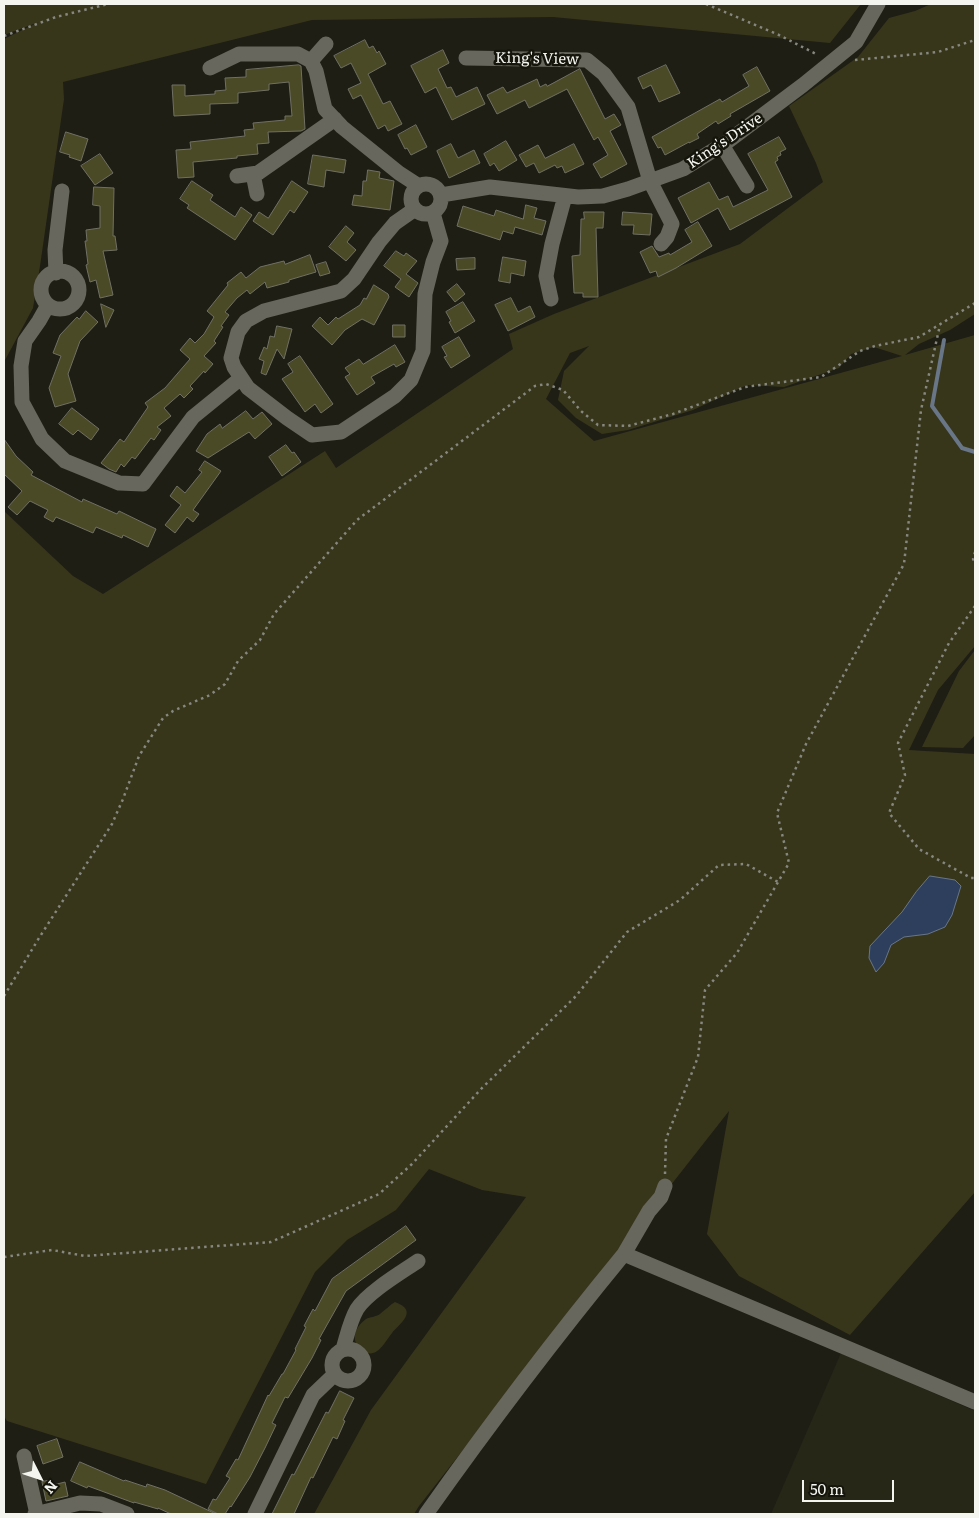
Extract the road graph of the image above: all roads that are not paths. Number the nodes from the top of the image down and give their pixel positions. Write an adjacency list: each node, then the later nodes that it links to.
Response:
1 (878, 4): 7 (street, King's Drive)
2 (326, 44): 4 (street)
3 (466, 58): 10 (street, King's View)
4 (311, 61): 5 (street); 6 (street)
5 (210, 68)
6 (334, 119): 8 (street); 11 (street)
7 (722, 145): 10 (street, King's Drive); 12 (street)
8 (254, 174): 9 (street); 14 (street)
9 (237, 176)
10 (650, 181): 16 (street, King's Drive); 19 (street, King's View)
11 (419, 186): 15 (street); 17 (street)
12 (747, 186)
13 (62, 191): 20 (street)
14 (257, 194)
15 (441, 195): 16 (street, King's Drive); 18 (street)
16 (564, 196): 21 (street)
17 (415, 209): 18 (street); 23 (street)
18 (433, 213): 23 (street)
19 (661, 244)
20 (56, 273): 22 (street); 22 (street)
21 (551, 299)
22 (48, 305): 23 (street)
23 (241, 378)
24 (665, 1186): 25 (street)
25 (624, 1254): 29 (street); 34 (street)
26 (418, 1261): 27 (street)
27 (343, 1349): 28 (street); 28 (street)
28 (335, 1374): 33 (street)
29 (975, 1402)
30 (24, 1456): 31 (street)
31 (36, 1514): 32 (street)
32 (127, 1514)
33 (255, 1514)
34 (426, 1514)

